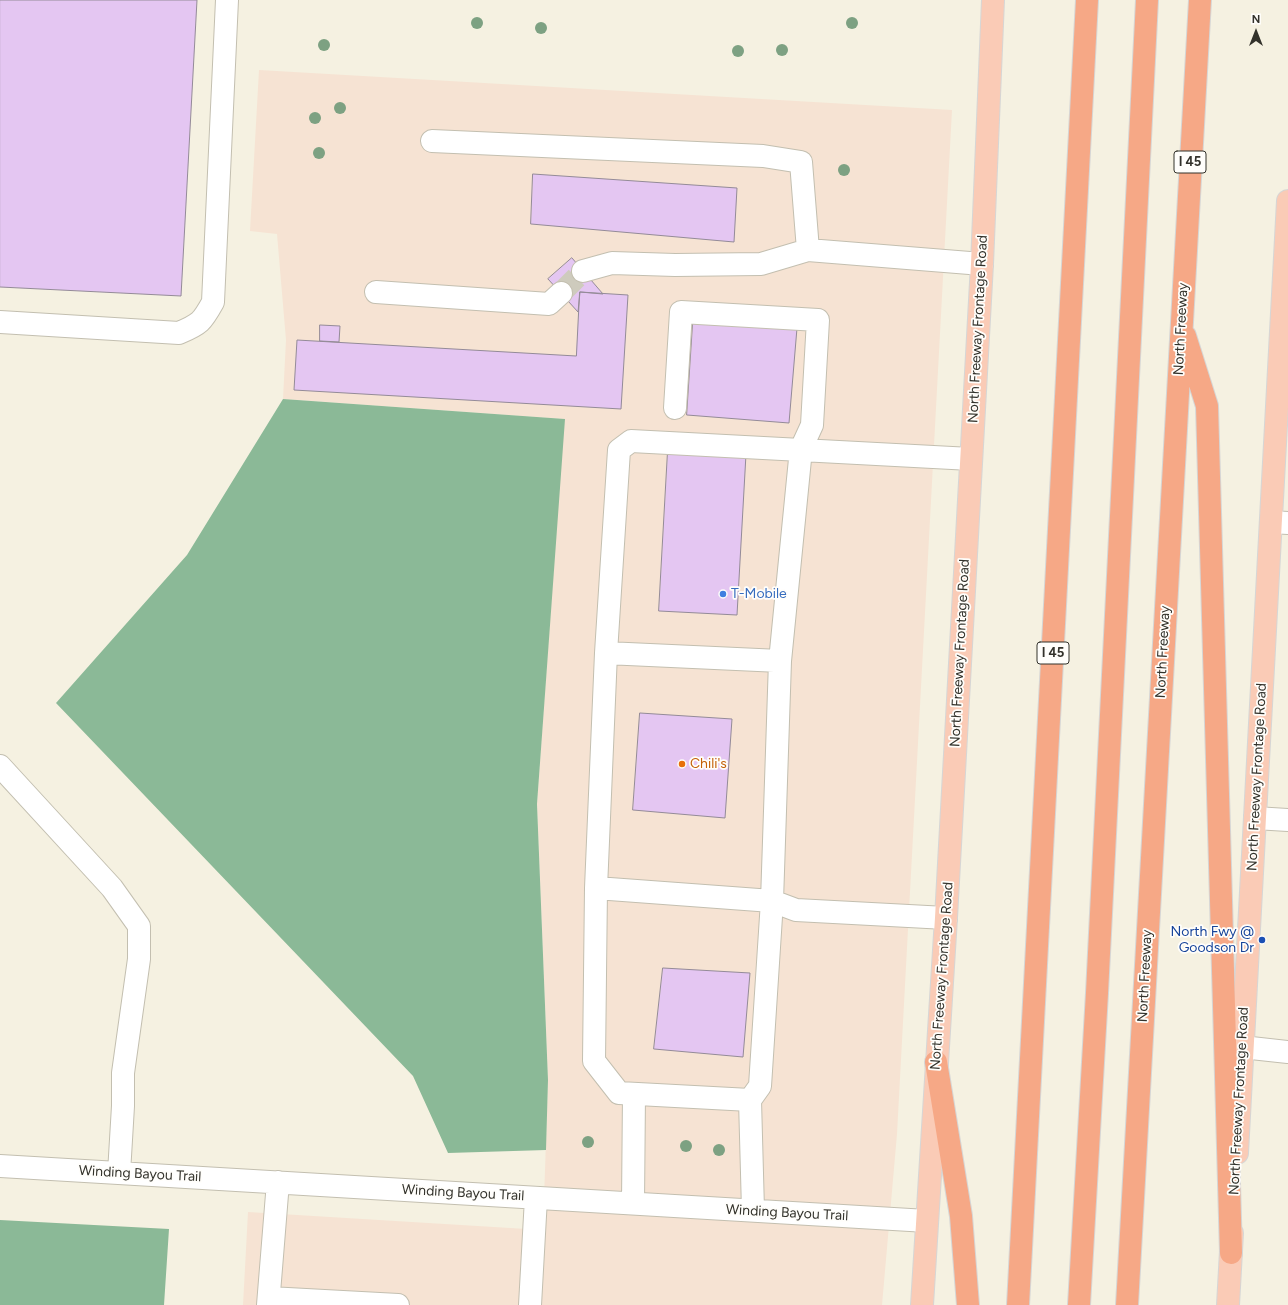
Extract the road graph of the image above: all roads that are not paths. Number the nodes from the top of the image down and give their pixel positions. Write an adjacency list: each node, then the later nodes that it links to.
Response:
1 (227, 0): 13 (street)
2 (993, 0): 9 (main road, North Freeway Frontage Road)
3 (1087, 0): 45 (highway, I 45)
4 (1147, 0): 46 (highway)
5 (1200, 0): 14 (highway, North Freeway / I 45)
6 (432, 140): 8 (street)
7 (1288, 202): 18 (main road, North Freeway Frontage Road)
8 (808, 250): 9 (street); 10 (street)
9 (982, 264): 17 (main road, North Freeway Frontage Road)
10 (583, 271)
11 (376, 292): 12 (street)
12 (561, 293)
13 (0, 322)
14 (1181, 325): 39 (highway); 47 (highway, North Freeway / I 45)
15 (675, 408): 16 (street)
16 (801, 450): 17 (street); 19 (street); 20 (street)
17 (971, 459): 26 (main road, North Freeway Frontage Road)
18 (1279, 522): 22 (main road, North Freeway Frontage Road)
19 (606, 653): 20 (street); 24 (street)
20 (780, 661): 25 (street)
21 (0, 766): 33 (street)
22 (1255, 818): 23 (street); 27 (main road, North Freeway Frontage Road)
23 (1288, 820)
24 (596, 888): 25 (street); 30 (street)
25 (772, 901): 26 (street); 31 (street)
26 (946, 918): 29 (main road, North Freeway Frontage Road)
27 (1242, 1047): 28 (street); 39 (main road, North Freeway Frontage Road)
28 (1288, 1052)
29 (936, 1062): 38 (main road, North Freeway Frontage Road); 44 (highway)
30 (634, 1094): 31 (street); 36 (street)
31 (750, 1100): 37 (street)
32 (0, 1166): 33 (street, Winding Bayou Trail)
33 (119, 1173): 34 (street, Winding Bayou Trail)
34 (278, 1182): 35 (street, Winding Bayou Trail); 40 (street)
35 (536, 1198): 36 (street, Winding Bayou Trail); 42 (street)
36 (633, 1203): 37 (street, Winding Bayou Trail)
37 (753, 1210): 38 (street, Winding Bayou Trail)
38 (927, 1221): 43 (main road, North Freeway Frontage Road)
39 (1231, 1253): 48 (main road, North Freeway Frontage Road)
40 (269, 1301): 41 (street)
41 (398, 1305)
42 (530, 1305)
43 (922, 1305)
44 (968, 1305)
45 (1018, 1305)
46 (1079, 1305)
47 (1126, 1305)
48 (1228, 1305)

